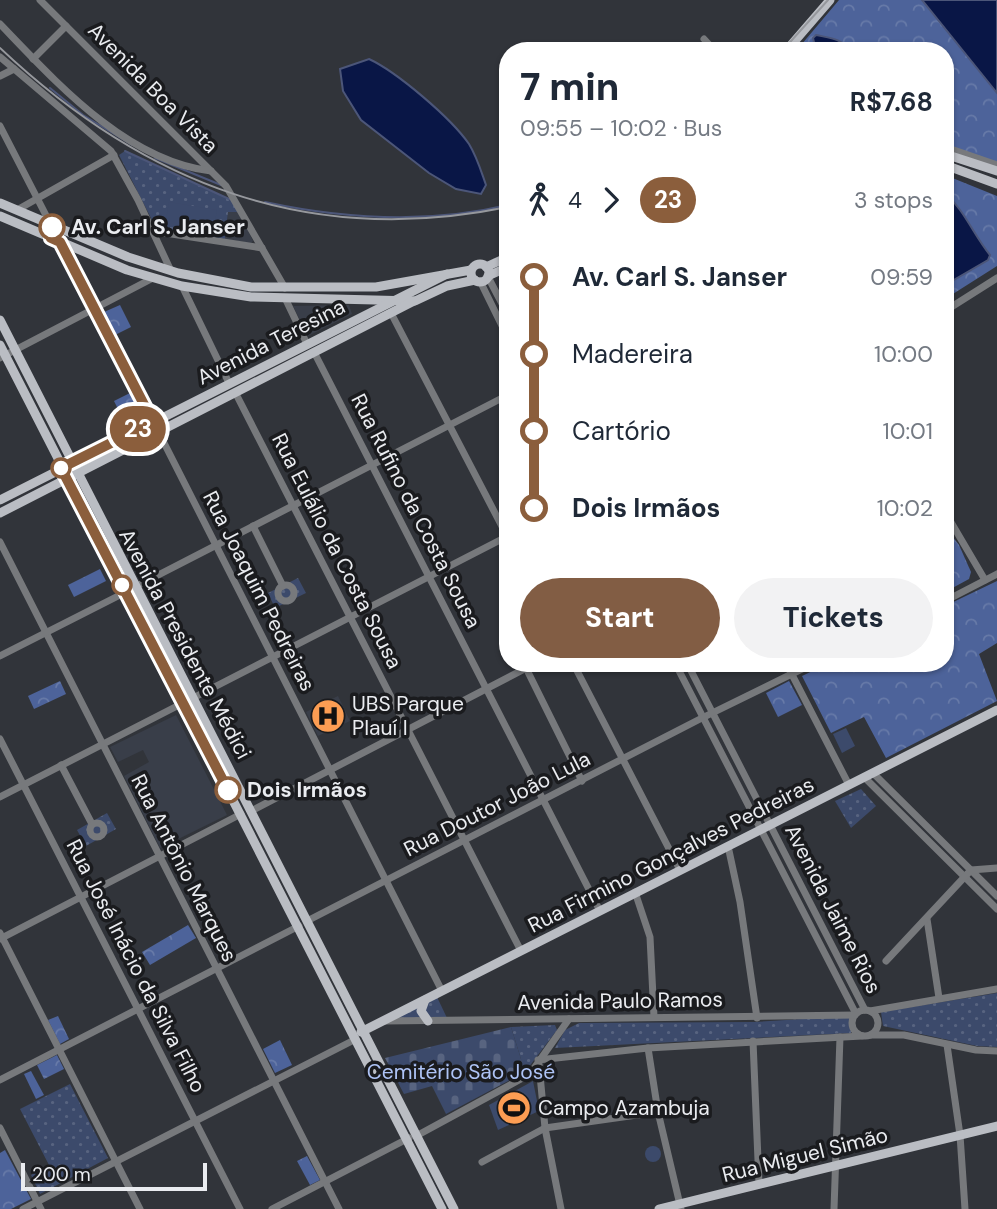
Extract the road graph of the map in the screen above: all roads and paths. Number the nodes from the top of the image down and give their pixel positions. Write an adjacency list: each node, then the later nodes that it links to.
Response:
1 (40, 0): 4 (street, Avenida Boa Vista)
2 (830, 0): 7 (main road)
3 (0, 24): 9 (street)
4 (66, 26): 9 (street); 18 (street, Avenida Boa Vista)
5 (704, 39): 6 (street)
6 (707, 42)
7 (794, 42)
8 (0, 57): 10 (street)
9 (33, 59): 18 (street)
10 (14, 69): 11 (street); 14 (street)
11 (0, 76)
12 (0, 126): 21 (street)
13 (954, 150): 16 (street)
14 (114, 155): 21 (street); 26 (street)
15 (954, 156): 19 (main road)
16 (997, 165)
17 (954, 168): 20 (main road)
18 (212, 171): 28 (street)
19 (997, 171)
20 (997, 184)
21 (37, 197): 23 (street); 25 (street)
22 (1, 204): 23 (main road)
23 (17, 210): 25 (main road)
24 (0, 216): 27 (main road)
25 (52, 227): 27 (street); 31 (main road)
26 (152, 231): 28 (street); 31 (street)
27 (55, 240): 34 (main road); 45 (street)
28 (262, 248): 37 (street)
29 (499, 263): 33 (main road)
30 (499, 270): 33 (main road)
31 (171, 271): 37 (main road)
32 (447, 274): 33 (main road); 38 (main road); 41 (main road, Avenida Teresina)
33 (481, 275): 42 (main road, Avenida Teresina); 43 (street); 47 (street)
34 (153, 278): 36 (main road); 45 (street)
35 (997, 278): 44 (street)
36 (182, 286): 39 (main road); 56 (street)
37 (285, 289): 38 (main road)
38 (327, 289): 40 (main road)
39 (286, 300): 40 (main road); 49 (street)
40 (327, 300): 41 (main road)
41 (394, 300): 42 (main road); 49 (main road, Avenida Teresina)
42 (415, 300): 46 (main road, Avenida Teresina)
43 (499, 302)
44 (954, 305)
45 (94, 309): 51 (street); 61 (street)
46 (391, 313): 52 (main road, Avenida Teresina); 62 (street)
47 (499, 317)
48 (0, 320): 51 (main road, Avenida Presidente Médici)
49 (307, 344): 54 (main road, Avenida Teresina)
50 (0, 345): 53 (main road, Avenida Presidente Médici)
51 (15, 350): 53 (street); 64 (main road, Avenida Presidente Médici)
52 (314, 352): 55 (main road, Avenida Teresina); 65 (street, Rua Rufino da Costa Sousa)
53 (2, 356): 66 (main road, Avenida Presidente Médici)
54 (280, 358): 55 (main road); 56 (main road, Avenida Teresina)
55 (285, 367): 57 (main road, Avenida Teresina)
56 (229, 383): 58 (main road, Avenida Teresina)
57 (236, 392): 60 (main road, Avenida Teresina); 70 (street, Rua Eulálio da Costa Sousa)
58 (200, 398): 60 (main road); 61 (main road, Avenida Teresina)
59 (499, 400): 62 (street)
60 (205, 408): 63 (main road, Avenida Teresina)
61 (153, 422): 64 (main road, Avenida Teresina)
62 (452, 425): 65 (street); 72 (street)
63 (159, 431): 67 (main road, Avenida Teresina); 79 (street, Rua Joaquim Pedreiras)
64 (71, 463): 66 (main road, Avenida Teresina); 67 (main road, Avenida Presidente Médici)
65 (372, 465): 70 (street); 81 (street, Rua Rufino da Costa Sousa)
66 (61, 468): 68 (main road, Avenida Presidente Médici); 69 (main road, Avenida Teresina)
67 (76, 473): 68 (main road, Avenida Teresina); 75 (main road, Avenida Presidente Médici)
68 (67, 478): 71 (main road, Avenida Teresina); 76 (main road, Avenida Presidente Médici)
69 (0, 500)
70 (293, 505): 73 (street); 86 (street, Rua Eulálio da Costa Sousa)
71 (0, 513)
72 (499, 521)
73 (253, 526): 79 (street); 83 (street)
74 (954, 527): 82 (street)
75 (108, 534): 76 (main road); 84 (main road, Avenida Presidente Médici)
76 (98, 538): 84 (main road, Avenida Presidente Médici)
77 (499, 541): 81 (street)
78 (0, 542): 87 (street, Rua Antônio Marques)
79 (215, 545): 84 (street); 89 (street, Rua Joaquim Pedreiras)
80 (997, 574): 82 (street)
81 (430, 577): 86 (street); 96 (street, Rua Rufino da Costa Sousa)
82 (985, 580): 85 (street)
83 (283, 586)
84 (131, 589): 87 (street); 97 (main road, Avenida Presidente Médici); 98 (main road, Avenida Presidente Médici)
85 (954, 596)
86 (350, 617): 89 (street); 102 (street, Rua Eulálio da Costa Sousa)
87 (45, 634): 88 (street); 104 (street, Rua Antônio Marques)
88 (0, 656)
89 (273, 657): 97 (street); 109 (street, Rua Joaquim Pedreiras)
90 (518, 672): 96 (street)
91 (528, 672): 113 (street)
92 (578, 672): 105 (street)
93 (679, 672): 101 (street, Avenida Jaime Rios)
94 (691, 672): 100 (street, Avenida Jaime Rios)
95 (791, 673): 100 (street); 115 (street)
96 (487, 688): 102 (street); 117 (street, Rua Rufino da Costa Sousa)
97 (193, 698): 107 (main road, Avenida Presidente Médici)
98 (183, 703): 104 (street); 110 (main road, Avenida Presidente Médici)
99 (997, 710): 112 (main road, Rua Firmino Gonçalves Pedreiras)
100 (711, 713): 101 (street); 108 (street, Avenida Jaime Rios)
101 (702, 718): 105 (street, Rua Doutor João Lula); 111 (street, Avenida Jaime Rios)
102 (408, 728): 109 (street); 125 (street, Rua Eulálio da Costa Sousa)
103 (0, 739): 114 (street, Rua José Inácio da Silva Filho)
104 (101, 745): 106 (street); 127 (street, Rua Antônio Marques)
105 (623, 759): 113 (street, Rua Doutor João Lula); 129 (street)
106 (61, 765): 114 (street); 120 (street)
107 (229, 766): 110 (main road); 118 (main road, Avenida Presidente Médici)
108 (741, 768): 111 (street); 121 (street, Avenida Jaime Rios)
109 (330, 769): 118 (street); 131 (street, Rua Joaquim Pedreiras)
110 (218, 771): 119 (main road, Avenida Presidente Médici)
111 (730, 772): 123 (street, Avenida Jaime Rios)
112 (869, 775): 115 (main road, Rua Firmino Gonçalves Pedreiras); 122 (street); 124 (street)
113 (582, 781): 117 (street, Rua Doutor João Lula)
114 (23, 785): 116 (street); 136 (street, Rua José Inácio da Silva Filho)
115 (849, 785): 121 (main road, Rua Firmino Gonçalves Pedreiras)
116 (0, 797)
117 (544, 801): 125 (street, Rua Doutor João Lula); 138 (street, Rua Rufino da Costa Sousa)
118 (251, 811): 140 (main road, Avenida Presidente Médici)
119 (241, 814): 127 (street); 140 (main road, Avenida Presidente Médici)
120 (92, 824)
121 (770, 825): 123 (main road, Rua Firmino Gonçalves Pedreiras); 132 (street, Avenida Jaime Rios)
122 (932, 829): 124 (street); 130 (street)
123 (759, 830): 126 (main road, Rua Firmino Gonçalves Pedreiras); 133 (street, Avenida Jaime Rios)
124 (924, 837): 130 (street)
125 (465, 841): 131 (street, Rua Doutor João Lula); 144 (street, Rua Eulálio da Costa Sousa)
126 (728, 846): 129 (main road, Rua Firmino Gonçalves Pedreiras); 155 (street)
127 (159, 857): 136 (street); 146 (street, Rua Antônio Marques)
128 (997, 868): 130 (street)
129 (680, 870): 134 (main road, Rua Firmino Gonçalves Pedreiras)
130 (968, 873): 135 (street); 137 (street); 139 (street)
131 (387, 880): 140 (street, Rua Doutor João Lula); 148 (street, Rua Joaquim Pedreiras)
132 (801, 884): 133 (street); 142 (street, Avenida Jaime Rios)
133 (791, 889): 143 (street, Avenida Jaime Rios)
134 (635, 892): 138 (main road, Rua Firmino Gonçalves Pedreiras); 154 (street)
135 (997, 896)
136 (81, 897): 141 (street); 151 (street, Rua José Inácio da Silva Filho)
137 (997, 909)
138 (600, 911): 144 (main road, Rua Firmino Gonçalves Pedreiras)
139 (927, 919): 145 (street); 149 (street)
140 (303, 923): 146 (street, Rua Doutor João Lula); 159 (main road, Avenida Presidente Médici)
141 (1, 936): 166 (street)
142 (832, 944): 143 (street); 152 (street, Avenida Jaime Rios)
143 (823, 949): 153 (street, Avenida Jaime Rios)
144 (522, 951): 148 (main road, Rua Firmino Gonçalves Pedreiras)
145 (886, 961)
146 (216, 968): 151 (street, Rua Doutor João Lula); 171 (street, Rua Antônio Marques)
147 (997, 989): 149 (street)
148 (442, 991): 150 (main road, Rua Firmino Gonçalves Pedreiras)
149 (939, 998): 152 (street)
150 (425, 1000): 157 (main road, Rua Firmino Gonçalves Pedreiras); 158 (main road)
151 (138, 1010): 166 (street, Rua Doutor João Lula); 173 (street, Rua José Inácio da Silva Filho)
152 (868, 1010): 153 (street); 160 (street)
153 (855, 1015): 155 (street, Avenida Paulo Ramos); 160 (street)
154 (654, 1017): 155 (street, Avenida Paulo Ramos); 156 (street, Avenida Paulo Ramos)
155 (757, 1018)
156 (569, 1019): 158 (street, Avenida Paulo Ramos); 163 (street)
157 (385, 1021): 158 (street, Avenida Paulo Ramos); 159 (main road, Rua Firmino Gonçalves Pedreiras)
158 (428, 1021)
159 (359, 1035): 171 (street, Rua Firmino Gonçalves Pedreiras); 178 (main road, Avenida Presidente Médici)
160 (866, 1036): 161 (street, Avenida Paulo Ramos); 164 (street)
161 (840, 1037): 162 (street, Avenida Paulo Ramos); 181 (street)
162 (753, 1041): 165 (street, Avenida Paulo Ramos); 184 (street)
163 (549, 1045): 168 (street, Avenida Paulo Ramos); 169 (street)
164 (947, 1045): 167 (street); 177 (street)
165 (648, 1048): 168 (street, Avenida Paulo Ramos); 172 (street)
166 (59, 1051): 170 (street, Rua Doutor João Lula); 179 (street)
167 (997, 1051)
168 (563, 1056): 169 (street)
169 (538, 1060): 176 (street); 178 (street)
170 (0, 1080)
171 (275, 1081): 173 (street, Rua Firmino Gonçalves Pedreiras); 182 (street, Rua Antônio Marques)
172 (658, 1112): 176 (street); 186 (street)
173 (195, 1121): 179 (street, Rua Firmino Gonçalves Pedreiras); 189 (street, Rua José Inácio da Silva Filho)
174 (997, 1126): 177 (main road, Rua Miguel Simão)
175 (0, 1128): 185 (street)
176 (545, 1128): 180 (street); 194 (street)
177 (960, 1135): 181 (main road, Rua Miguel Simão); 197 (street)
178 (414, 1137): 182 (street); 183 (main road, Avenida Presidente Médici)
179 (116, 1161): 185 (street, Rua Firmino Gonçalves Pedreiras); 188 (street)
180 (482, 1162)
181 (835, 1164): 184 (main road, Rua Miguel Simão); 196 (street)
182 (325, 1181): 190 (street); 191 (street, Rua Antônio Marques)
183 (436, 1182): 192 (main road, Avenida Presidente Médici); 193 (main road, Avenida Presidente Médici)
184 (759, 1184): 186 (main road, Rua Miguel Simão)
185 (39, 1205): 187 (street, Rua Firmino Gonçalves Pedreiras)
186 (680, 1207): 195 (main road, Rua Miguel Simão)
187 (23, 1209)
188 (140, 1209)
189 (240, 1209)
190 (272, 1209)
191 (339, 1209)
192 (443, 1209)
193 (454, 1209)
194 (561, 1209)
195 (659, 1209)
196 (834, 1209)
197 (965, 1209)

